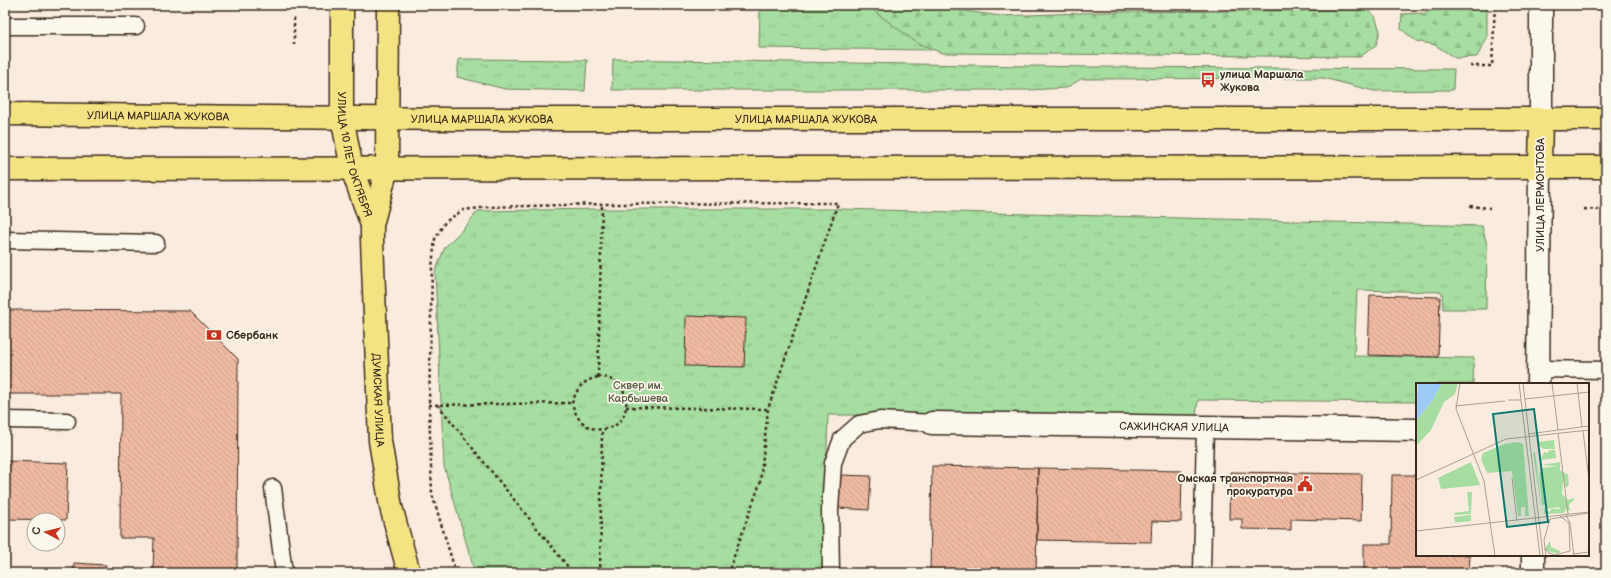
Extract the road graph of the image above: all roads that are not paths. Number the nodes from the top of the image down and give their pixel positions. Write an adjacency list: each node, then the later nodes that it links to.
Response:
1 (342, 5): 7 (main road, УЛИЦА 10 ЛЕТ ОКТЯБРЯ)
2 (388, 5): 8 (main road, УЛИЦА 10 ЛЕТ ОКТЯБРЯ)
3 (1541, 5): 9 (street, УЛИЦА ЛЕРМОНТОВА)
4 (5, 26): 5 (lane)
5 (136, 26)
6 (5, 114): 7 (main road, УЛИЦА МАРШАЛА ЖУКОВА)
7 (342, 117): 8 (main road, УЛИЦА МАРШАЛА ЖУКОВА); 15 (main road, УЛИЦА 10 ЛЕТ ОКТЯБРЯ)
8 (387, 117): 9 (main road, УЛИЦА МАРШАЛА ЖУКОВА); 13 (main road, УЛИЦА 10 ЛЕТ ОКТЯБРЯ)
9 (1541, 119): 10 (main road, УЛИЦА МАРШАЛА ЖУКОВА); 11 (main road, УЛИЦА ЛЕРМОНТОВА)
10 (1606, 120)
11 (1540, 167): 12 (main road); 13 (main road); 20 (street, УЛИЦА ЛЕРМОНТОВА)
12 (1606, 167)
13 (386, 168): 15 (main road); 16 (main road, УЛИЦА 10 ЛЕТ ОКТЯБРЯ)
14 (5, 169): 15 (main road)
15 (352, 169): 16 (main road, УЛИЦА 10 ЛЕТ ОКТЯБРЯ)
16 (372, 225): 29 (main road, ДУМСКАЯ УЛИЦА)
17 (5, 240): 18 (lane)
18 (156, 243)
19 (1606, 370): 20 (lane)
20 (1538, 377)
21 (5, 420): 22 (lane)
22 (66, 420)
23 (932, 423): 24 (street, САЖИНСКАЯ УЛИЦА); 30 (lane)
24 (1205, 427): 25 (street, САЖИНСКАЯ УЛИЦА); 31 (lane)
25 (1416, 430)
26 (272, 488): 28 (lane)
27 (1533, 556): 32 (street)
28 (284, 573)
29 (409, 573)
30 (830, 573)
31 (1202, 573)
32 (1533, 573)

